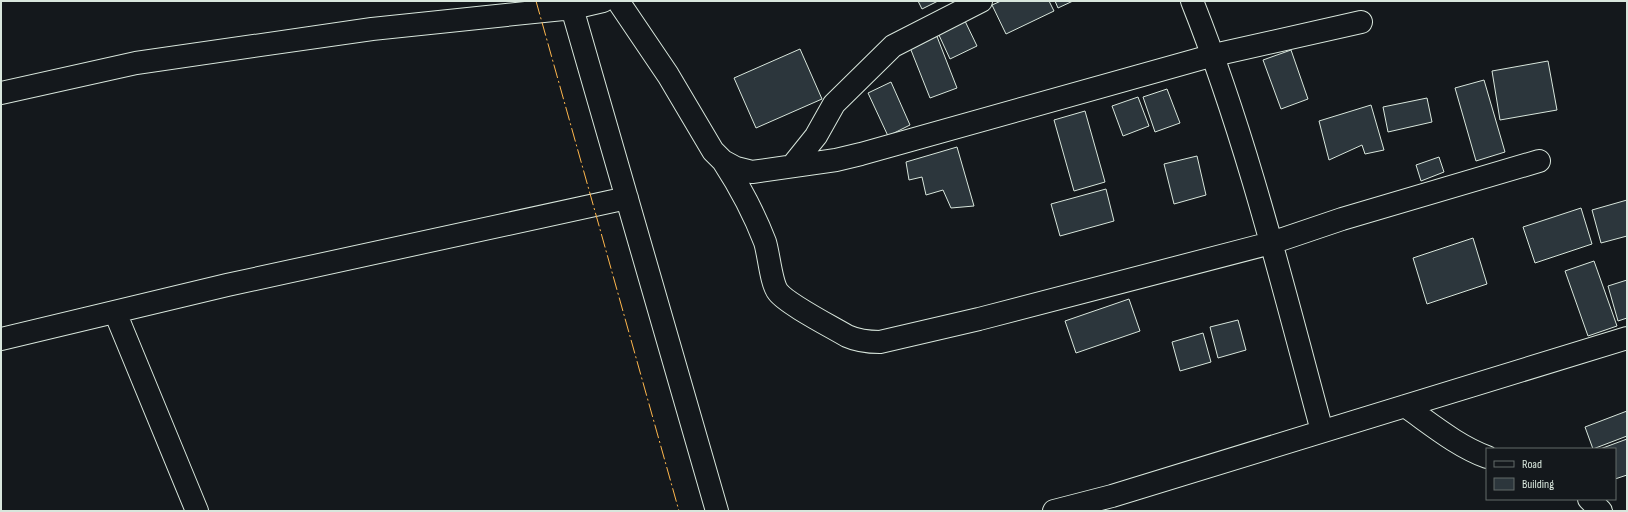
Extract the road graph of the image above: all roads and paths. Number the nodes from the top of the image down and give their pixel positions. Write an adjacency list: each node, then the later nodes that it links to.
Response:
1 (603, 1): 5 (street)
2 (618, 1): 9 (street)
3 (981, 1): 11 (street)
4 (1192, 1): 7 (street)
5 (571, 5): 8 (street); 12 (street)
6 (1361, 22): 7 (street)
7 (1214, 55): 11 (street); 13 (street)
8 (1, 93)
9 (723, 161): 11 (street); 13 (street)
10 (1539, 161): 13 (street)
11 (792, 166)
12 (627, 198): 14 (street); 22 (street)
13 (1271, 243): 18 (street)
14 (115, 312): 16 (street); 21 (street)
15 (1627, 338): 17 (street)
16 (1, 339)
17 (1405, 406): 18 (street); 19 (street)
18 (1322, 431): 23 (street)
19 (1486, 457)
20 (1590, 500): 24 (street)
21 (196, 511)
22 (717, 511)
23 (1054, 511)
24 (1601, 511)

